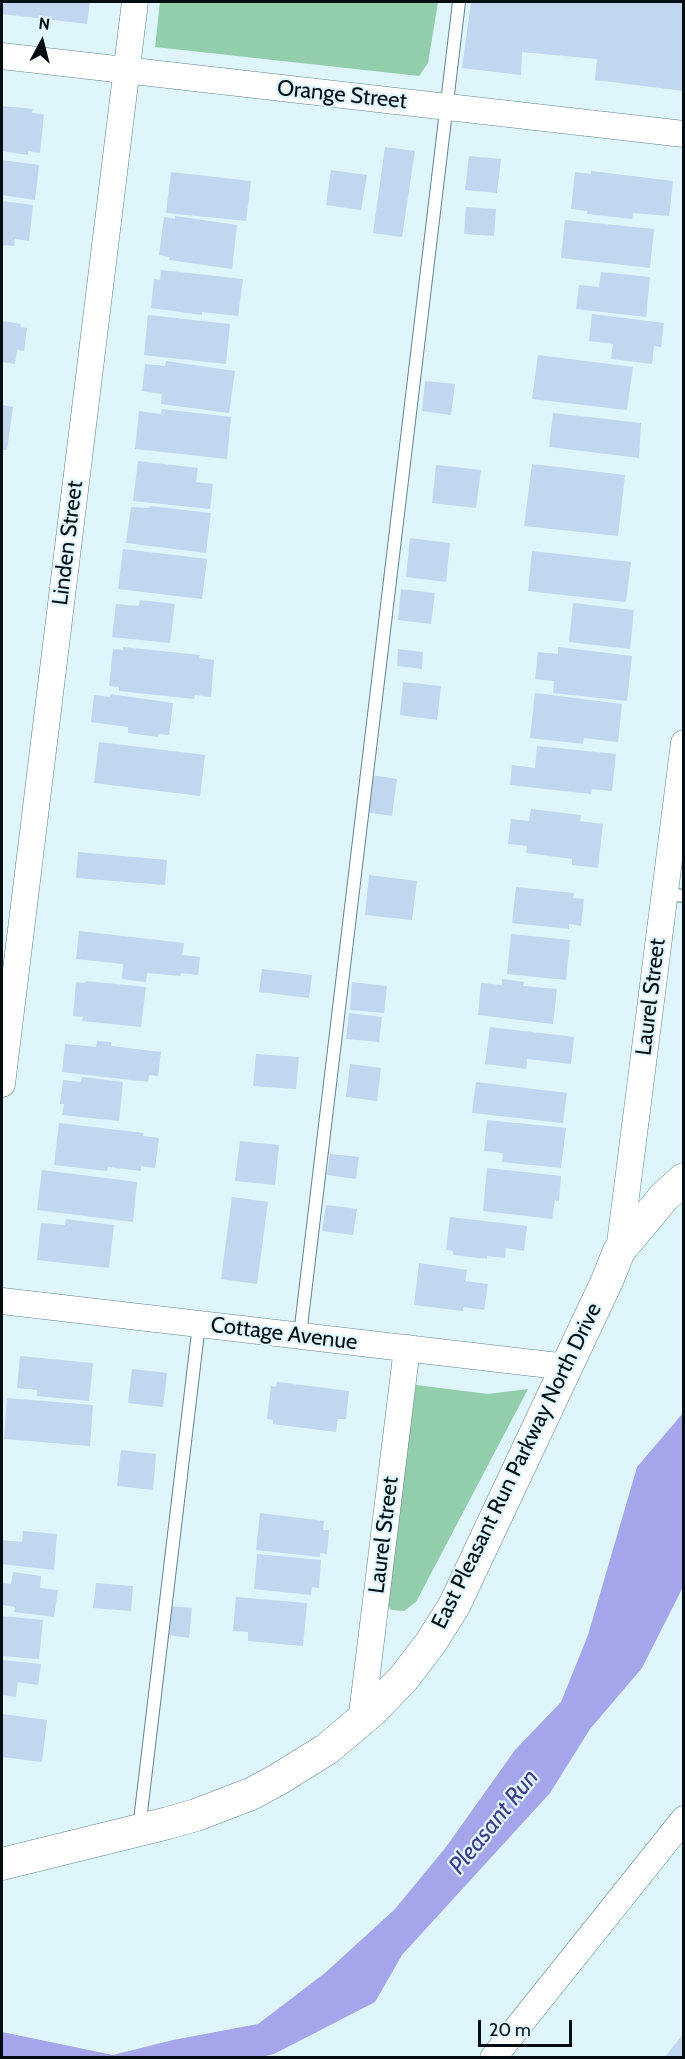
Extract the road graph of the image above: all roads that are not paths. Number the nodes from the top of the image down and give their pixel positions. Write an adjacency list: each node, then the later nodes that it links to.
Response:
1 (135, 2): 4 (street, Linden Street)
2 (459, 2): 5 (lane)
3 (2, 56): 4 (street, Orange Street)
4 (126, 71): 5 (street, Orange Street); 9 (street, Linden Street)
5 (446, 107): 6 (street, Orange Street); 15 (lane)
6 (684, 134)
7 (684, 743): 8 (street, Laurel Street)
8 (674, 895): 12 (street, Laurel Street)
9 (2, 1077): 10 (street, Linden Street)
10 (2, 1084)
11 (684, 1179): 12 (street, East Pleasant Run Parkway North Drive)
12 (619, 1251): 17 (street, East Pleasant Run Parkway North Drive)
13 (2, 1301): 14 (street, Cottage Avenue)
14 (199, 1324): 15 (street, Cottage Avenue); 20 (lane)
15 (300, 1335): 16 (street, Cottage Avenue)
16 (407, 1348): 17 (street, Cottage Avenue); 18 (street, Laurel Street)
17 (567, 1367): 18 (street, East Pleasant Run Parkway North Drive)
18 (361, 1722): 20 (street, East Pleasant Run Parkway North Drive)
19 (684, 1819): 22 (street)
20 (139, 1829): 21 (street, East Pleasant Run Parkway North Drive)
21 (2, 1864)
22 (493, 2058)

